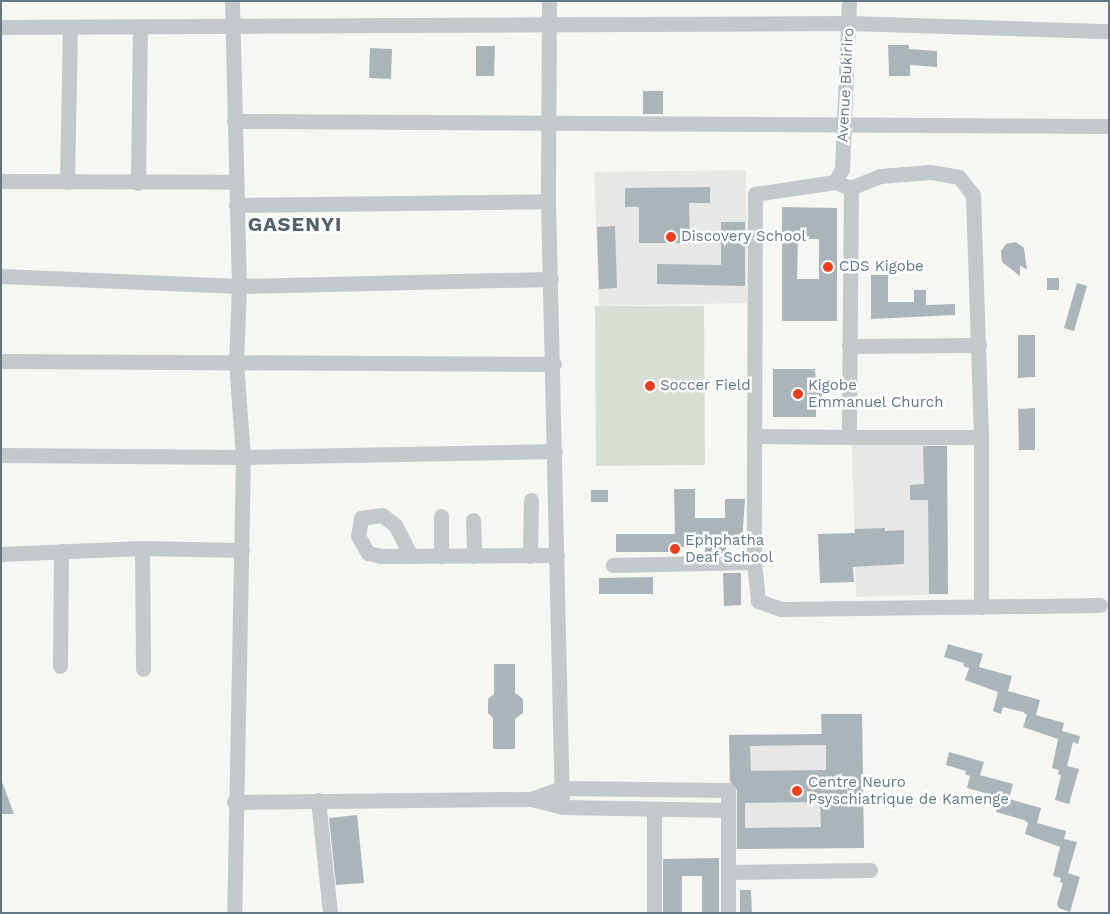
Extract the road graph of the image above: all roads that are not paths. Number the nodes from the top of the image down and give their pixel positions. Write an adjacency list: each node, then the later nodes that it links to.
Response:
1 (232, 1): 6 (street)
2 (549, 1): 4 (street)
3 (849, 1): 5 (street, Avenue Bukiriro)
4 (549, 23): 5 (street); 6 (street); 12 (street)
5 (849, 23): 10 (street); 13 (street, Avenue Bukiriro)
6 (232, 26): 8 (street); 11 (street)
7 (1, 27): 9 (street)
8 (140, 27): 9 (street); 19 (street)
9 (70, 28): 17 (street)
10 (1109, 31)
11 (234, 121): 12 (street); 18 (street)
12 (550, 124): 13 (street); 21 (street)
13 (844, 126): 14 (street); 15 (street, Avenue Bukiriro)
14 (1109, 126)
15 (838, 176): 20 (street); 31 (street)
16 (1, 181): 17 (street)
17 (67, 182): 19 (street)
18 (236, 182): 19 (street); 22 (street)
19 (138, 183)
20 (851, 188): 26 (street); 27 (street)
21 (548, 201): 22 (street); 24 (street)
22 (236, 204): 25 (street)
23 (1, 276): 25 (street)
24 (551, 280): 25 (street); 30 (street)
25 (239, 286): 29 (street)
26 (979, 345): 27 (street); 33 (street)
27 (849, 346): 32 (street)
28 (1, 361): 29 (street)
29 (236, 363): 30 (street); 36 (street)
30 (554, 364): 34 (street)
31 (754, 436): 32 (street); 49 (street)
32 (849, 436): 33 (street)
33 (981, 436): 52 (street)
34 (556, 451): 36 (street); 44 (street)
35 (1, 455): 36 (street)
36 (243, 457): 41 (street)
37 (531, 500): 48 (street)
38 (441, 516): 46 (street)
39 (473, 520): 47 (street)
40 (142, 548): 41 (street); 42 (street); 54 (street)
41 (242, 550): 58 (street)
42 (61, 551): 43 (street); 53 (street)
43 (1, 554)
44 (557, 555): 48 (street); 55 (street)
45 (411, 556): 46 (street)
46 (441, 556): 47 (street)
47 (474, 556): 48 (street)
48 (530, 556)
49 (754, 562): 50 (street); 52 (street)
50 (613, 565)
51 (1100, 605): 52 (street)
52 (981, 607)
53 (60, 666)
54 (143, 669)
55 (561, 788): 56 (street); 59 (street); 60 (street)
56 (532, 798): 57 (street); 59 (street)
57 (318, 800): 58 (street); 65 (street)
58 (234, 802): 64 (street)
59 (562, 807): 61 (street)
60 (728, 810): 61 (street); 63 (street)
61 (654, 811): 66 (street)
62 (870, 870): 63 (street)
63 (728, 872): 67 (street)
64 (234, 913)
65 (330, 913)
66 (654, 913)
67 (728, 913)

